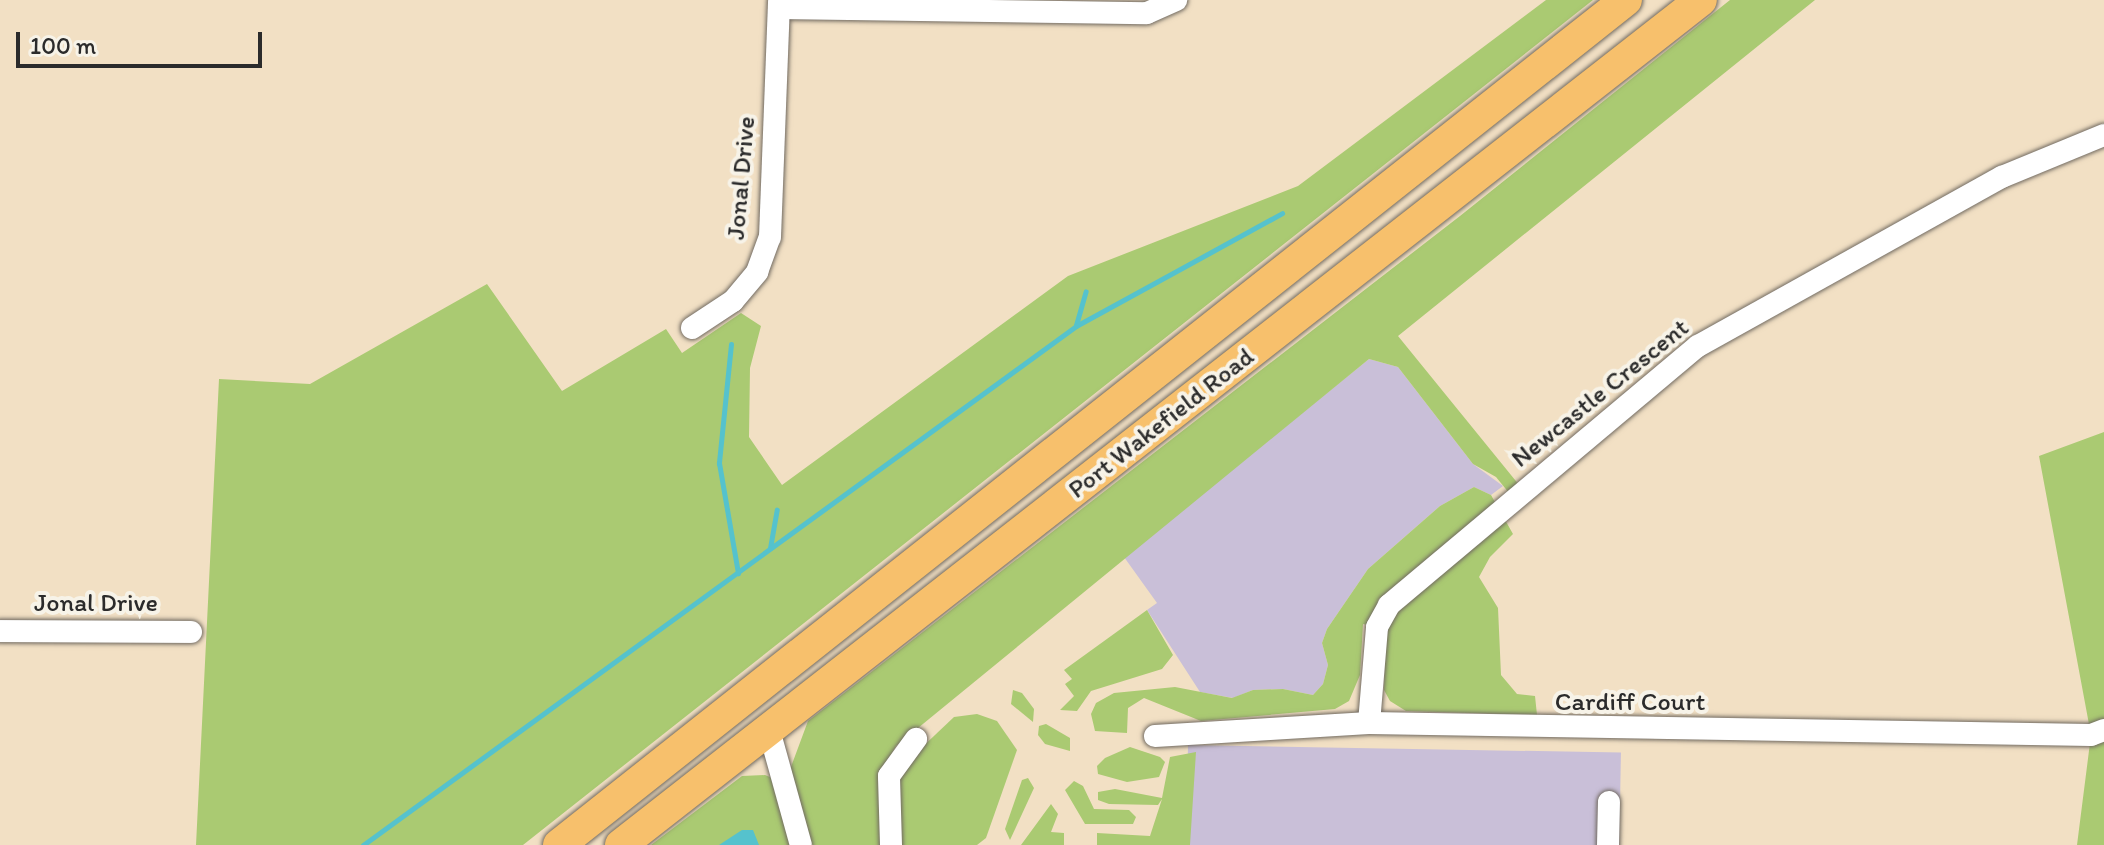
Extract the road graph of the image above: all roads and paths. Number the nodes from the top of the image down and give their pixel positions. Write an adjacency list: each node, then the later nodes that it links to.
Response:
1 (1176, 0): 4 (street)
2 (1626, 0): 15 (highway, Port Wakefield Road)
3 (1701, 0): 10 (highway, Port Wakefield Road)
4 (779, 4): 6 (street, Jonal Drive)
5 (2104, 135): 9 (street, Newcastle Crescent)
6 (692, 328)
7 (0, 631): 8 (street, Jonal Drive)
8 (191, 632)
9 (1369, 723): 11 (street, Cardiff Court); 12 (street, Cardiff Court)
10 (769, 730): 16 (highway, Port Wakefield Road); 17 (street)
11 (2104, 730)
12 (1155, 736)
13 (916, 739): 18 (street)
14 (1609, 802): 19 (street)
15 (559, 845)
16 (621, 845)
17 (801, 845)
18 (891, 845)
19 (1608, 845)

